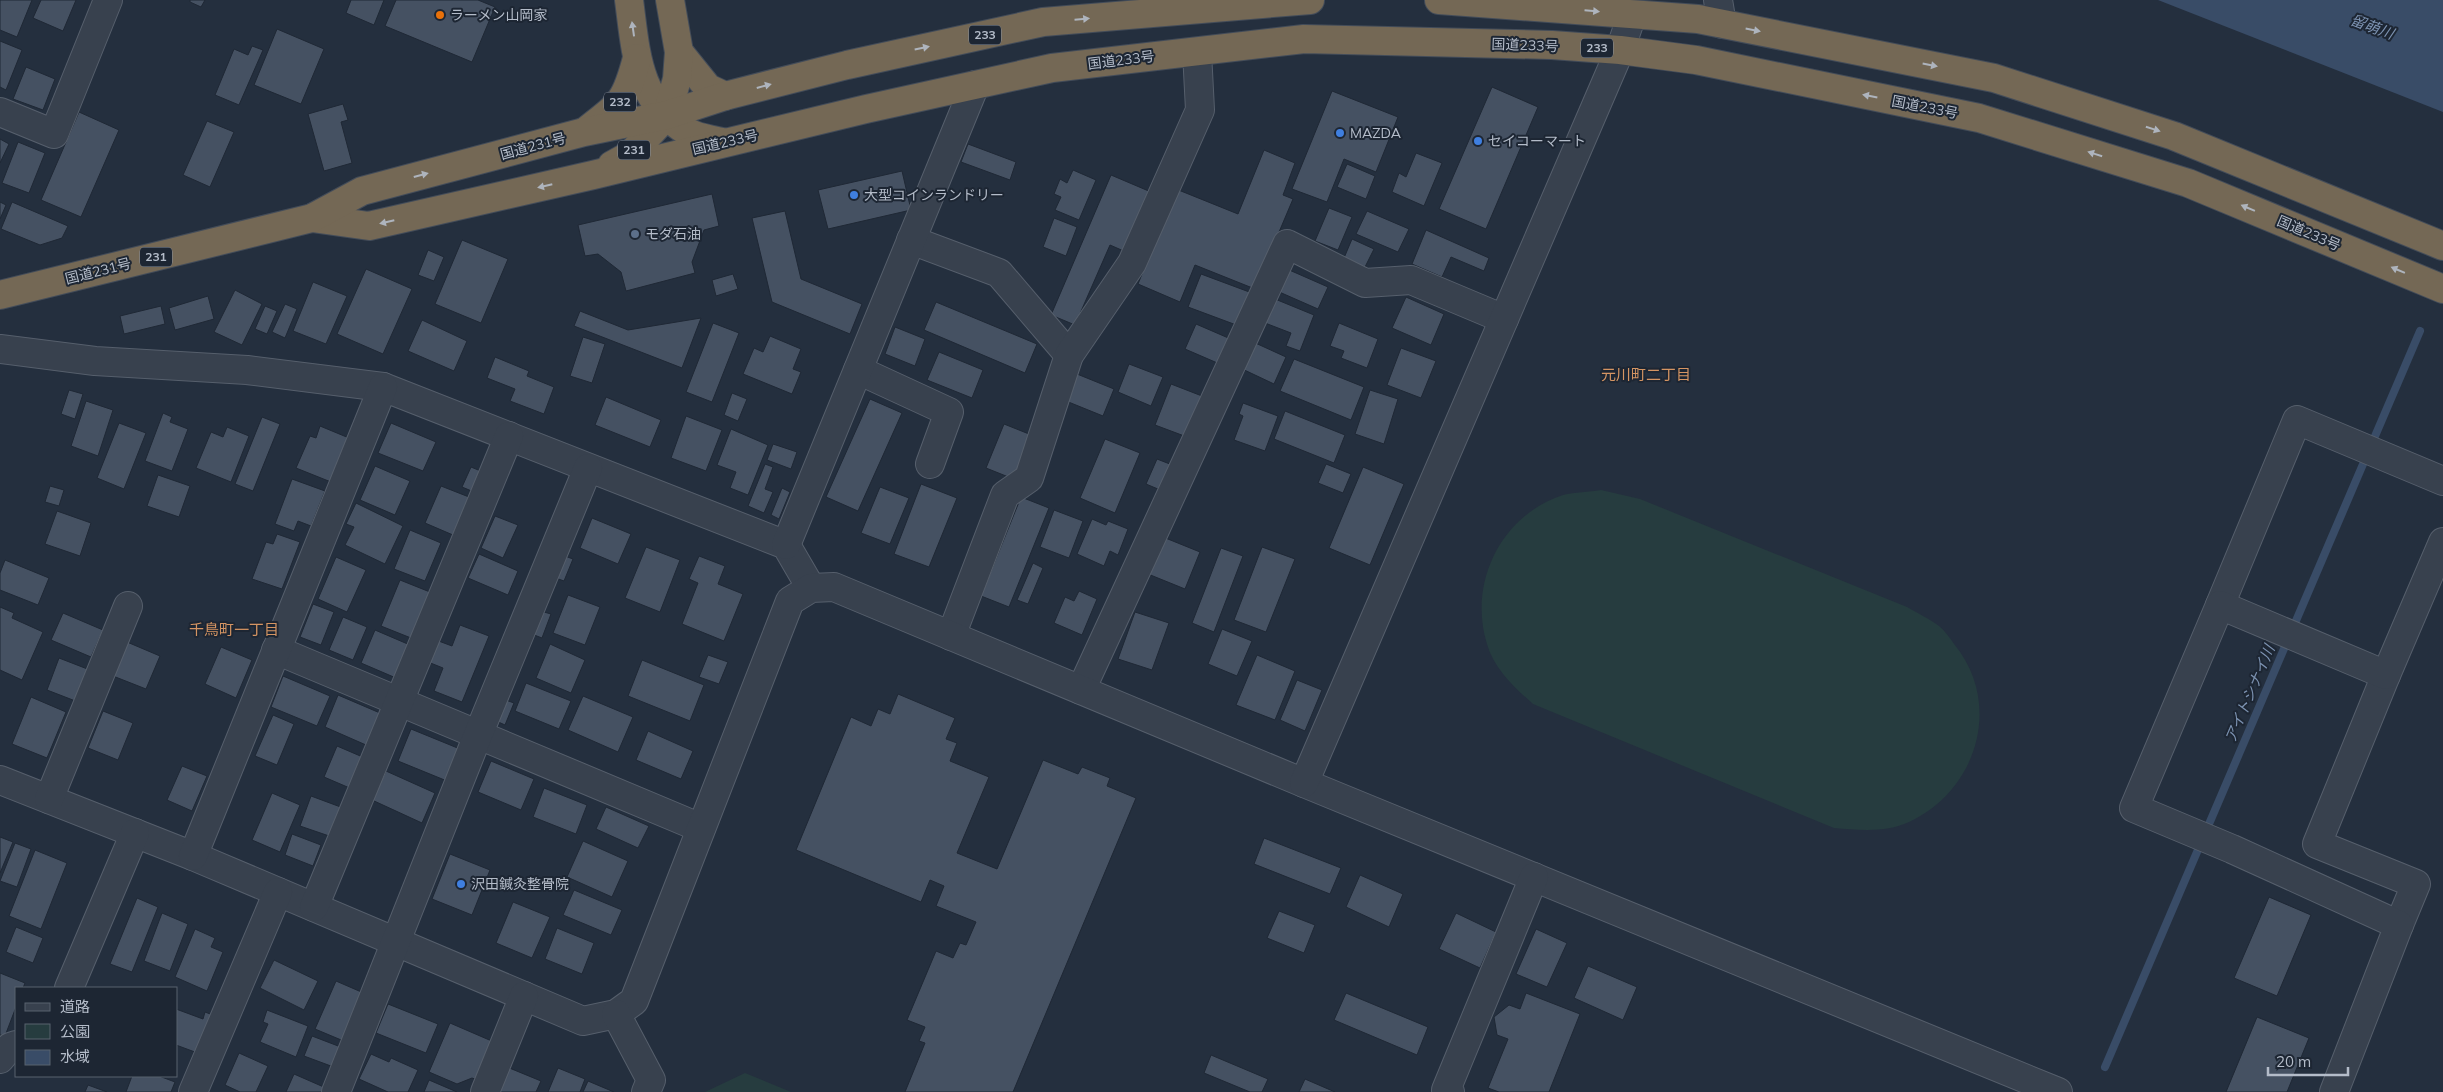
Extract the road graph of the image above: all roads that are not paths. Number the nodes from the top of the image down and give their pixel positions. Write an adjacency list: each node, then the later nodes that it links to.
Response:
1 (108, 0): 14 (street)
2 (629, 0): 11 (highway, 232, one-way to 2)
3 (670, 0): 9 (highway)
4 (1310, 0): 13 (highway, 233, one-way to 4)
5 (1439, 0): 7 (highway, one-way to 7)
6 (1720, 12): 7 (highway); 22 (highway, one-way to 22)
7 (1632, 15): 8 (street)
8 (1620, 50): 10 (highway, 国道233号 / 233); 23 (highway, 国道233号 / 233, one-way to 8); 25 (street)
9 (679, 52): 13 (highway); 15 (highway)
10 (1196, 52): 12 (highway, 国道233号 / 233); 27 (street)
11 (637, 58): 15 (highway, 232); 16 (highway, 232)
12 (975, 85): 17 (highway, 国道233号 / 233); 21 (street)
13 (725, 96): 15 (highway, 233)
14 (0, 112)
15 (667, 115): 16 (highway, 国道231号 / 231); 17 (highway, 233); 19 (highway, 国道231号 / 231)
16 (584, 132): 20 (highway, 国道231号 / 231, one-way to 16)
17 (723, 143): 18 (highway, 国道233号 / 233)
18 (671, 155): 19 (highway, 国道231号 / 231)
19 (593, 175): 20 (highway, 国道231号 / 231, one-way to 20)
20 (312, 218): 24 (highway, 国道231号 / 231)
21 (911, 240): 27 (street); 28 (street)
22 (2443, 246)
23 (2443, 289)
24 (0, 295)
25 (1504, 319): 42 (street); 46 (street)
26 (0, 349): 29 (street)
27 (1069, 355): 39 (street)
28 (858, 370): 31 (street); 35 (street)
29 (383, 387): 30 (street); 40 (street)
30 (509, 436): 32 (street); 43 (street)
31 (930, 464)
32 (588, 468): 35 (street); 44 (street)
33 (2443, 481): 37 (street)
34 (2443, 542): 41 (street)
35 (786, 545): 36 (street)
36 (811, 588): 39 (street); 48 (street)
37 (2220, 605): 41 (street); 54 (street)
38 (128, 606): 47 (street)
39 (951, 636): 42 (street)
40 (276, 650): 43 (street); 50 (street)
41 (2386, 675): 54 (street)
42 (1082, 690): 46 (street)
43 (398, 701): 44 (street); 53 (street)
44 (478, 735): 48 (street); 55 (street)
45 (0, 780): 47 (street)
46 (1304, 783): 51 (street)
47 (49, 799): 49 (street)
48 (701, 828): 58 (street)
49 (135, 833): 50 (street); 56 (street)
50 (193, 856): 52 (street)
51 (1534, 877): 61 (street); 66 (street)
52 (278, 892): 53 (street); 62 (street)
53 (314, 907): 55 (street)
54 (2399, 925): 67 (street)
55 (397, 942): 57 (street); 63 (street)
56 (69, 987)
57 (524, 996): 58 (street); 64 (street)
58 (616, 1014): 65 (street)
59 (15, 1045): 60 (street)
60 (0, 1059)
61 (2042, 1089)
62 (194, 1092)
63 (336, 1092)
64 (485, 1092)
65 (646, 1092)
66 (1450, 1092)
67 (2334, 1092)

